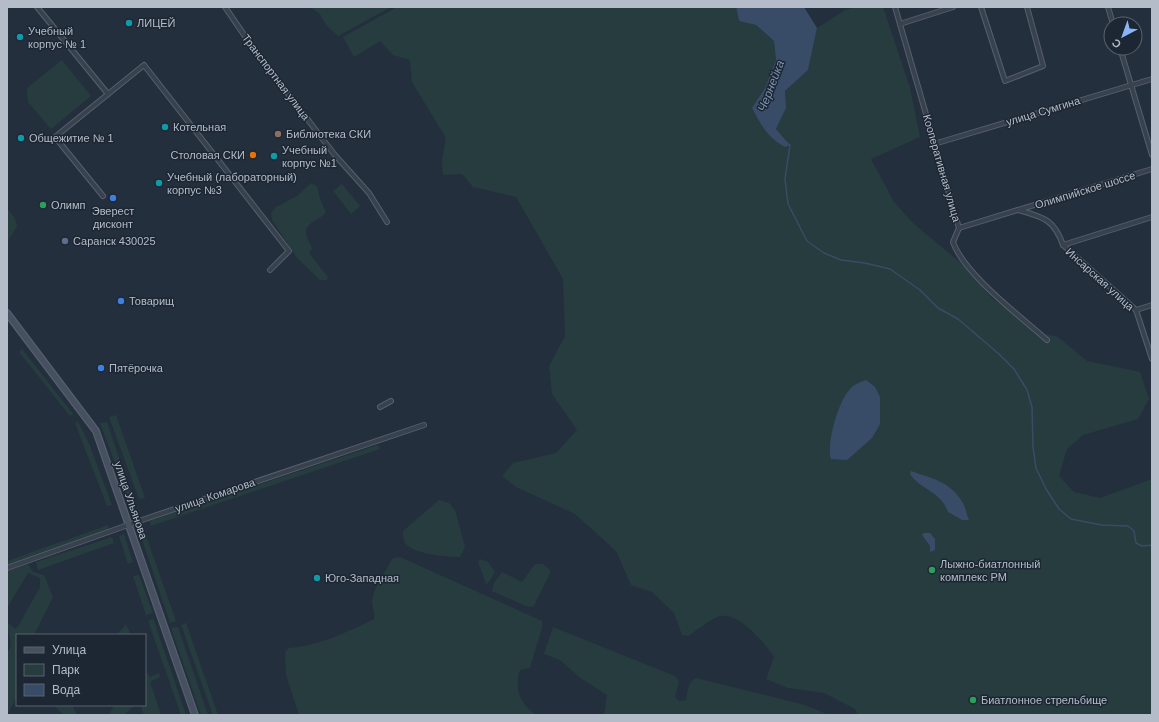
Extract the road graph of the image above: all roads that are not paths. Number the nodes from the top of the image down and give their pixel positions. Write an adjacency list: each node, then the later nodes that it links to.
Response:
1 (37, 7): 11 (street)
2 (225, 7): 18 (street, Транспортная улица)
3 (895, 7): 7 (street, Кооперативная улица)
4 (953, 7): 7 (street)
5 (981, 7): 6 (street)
6 (1027, 7)
7 (900, 24): 12 (street, Кооперативная улица)
8 (1123, 56): 10 (street)
9 (1152, 79): 10 (street, улица Сумгина)
10 (1132, 85): 12 (street, улица Сумгина); 13 (street)
11 (108, 94): 15 (street); 21 (street)
12 (934, 144): 19 (street, Кооперативная улица)
13 (1152, 156)
14 (1152, 170): 16 (street, Олимпийское шоссе)
15 (103, 196)
16 (1018, 210): 19 (street, Олимпийское шоссе); 20 (street)
17 (1152, 217): 20 (street)
18 (387, 222)
19 (959, 228): 25 (street, Кооперативная улица)
20 (1063, 245): 23 (street, Инсарская улица)
21 (270, 270)
22 (1152, 305): 23 (street)
23 (1136, 310): 26 (street, Инсарская улица)
24 (7, 313): 30 (main road, улица Ульянова)
25 (1048, 340)
26 (1152, 359)
27 (391, 401): 28 (street)
28 (380, 407)
29 (424, 425): 30 (street, улица Комарова)
30 (129, 525): 31 (street, улица Комарова); 32 (main road, улица Ульянова)
31 (7, 568)
32 (195, 715)

